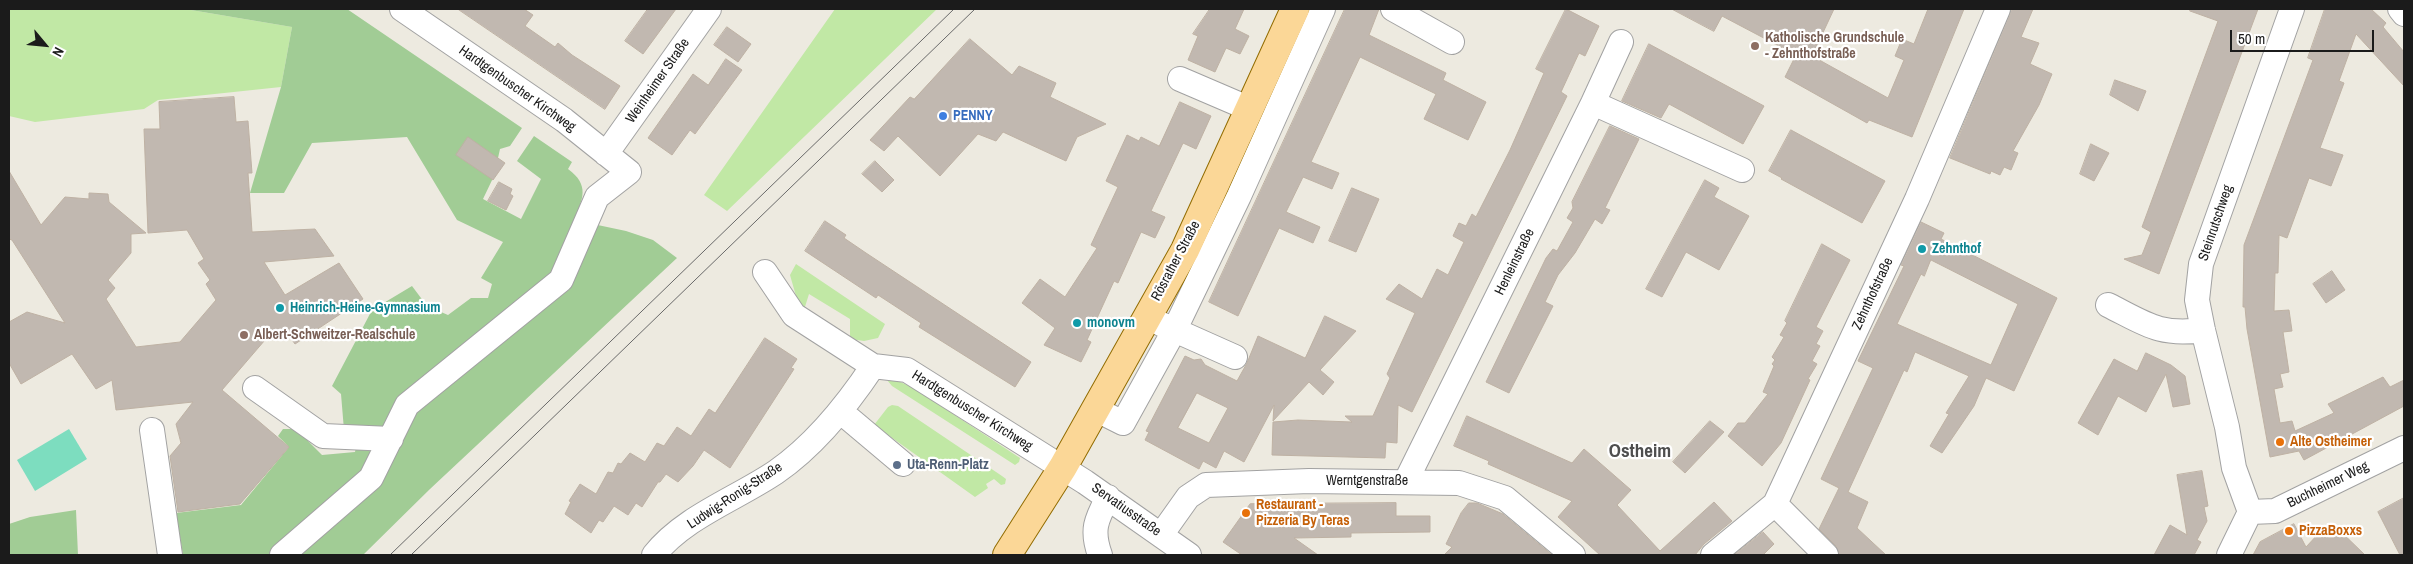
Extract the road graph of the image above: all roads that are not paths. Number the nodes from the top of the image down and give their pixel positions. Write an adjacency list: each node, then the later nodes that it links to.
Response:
1 (402, 9): 17 (street, Hardtgenbuscher Kirchweg)
2 (709, 9): 17 (street, Weinheimer Straße)
3 (1295, 9): 12 (main road, Rösrather Straße)
4 (1323, 9): 12 (street)
5 (1393, 9): 10 (street)
6 (1998, 9): 36 (street, Zehnthofstraße)
7 (2292, 9): 23 (street, Steinrutschweg)
8 (2400, 9): 9 (street)
9 (2404, 14)
10 (1452, 42)
11 (1621, 42): 15 (street, Henleinstraße)
12 (1287, 56): 14 (main road, Rösrather Straße)
13 (1180, 79): 16 (street)
14 (1276, 83): 16 (main road, Rösrather Straße); 22 (street)
15 (1593, 104): 18 (street); 34 (street, Henleinstraße)
16 (1250, 109): 21 (main road, Rösrather Straße)
17 (606, 154): 30 (street, Hardtgenbuscher Kirchweg)
18 (1742, 170)
19 (765, 272): 25 (street, Hardtgenbuscher Kirchweg)
20 (2108, 305): 23 (street)
21 (1146, 318): 22 (street); 27 (main road, Rösrather Straße)
22 (1175, 329): 24 (street); 27 (street)
23 (2203, 330): 37 (street, Steinrutschweg)
24 (1235, 356)
25 (873, 366): 28 (street, Ludwig-Ronig-Straße); 33 (street, Hardtgenbuscher Kirchweg)
26 (254, 388): 30 (street)
27 (1095, 409): 33 (main road, Rösrather Straße)
28 (840, 411): 32 (street); 41 (street, Ludwig-Ronig-Straße)
29 (152, 430): 39 (street)
30 (391, 439): 40 (street)
31 (2404, 448): 37 (street, Buchheimer Weg)
32 (903, 464)
33 (1062, 467): 35 (street, Servatiusstraße); 42 (main road, Rösrather Straße)
34 (1406, 481): 38 (street, Werntgenstraße); 45 (street, Werntgenstraße)
35 (1108, 497): 38 (street, Servatiusstraße); 43 (street)
36 (1775, 504): 46 (street, Zehnthofstraße); 47 (street)
37 (2250, 512): 48 (street)
38 (1161, 535): 44 (street, Servatiusstraße)
39 (170, 555)
40 (282, 555)
41 (654, 555)
42 (1007, 555)
43 (1100, 555)
44 (1189, 555)
45 (1573, 555)
46 (1713, 555)
47 (1826, 555)
48 (2229, 555)

